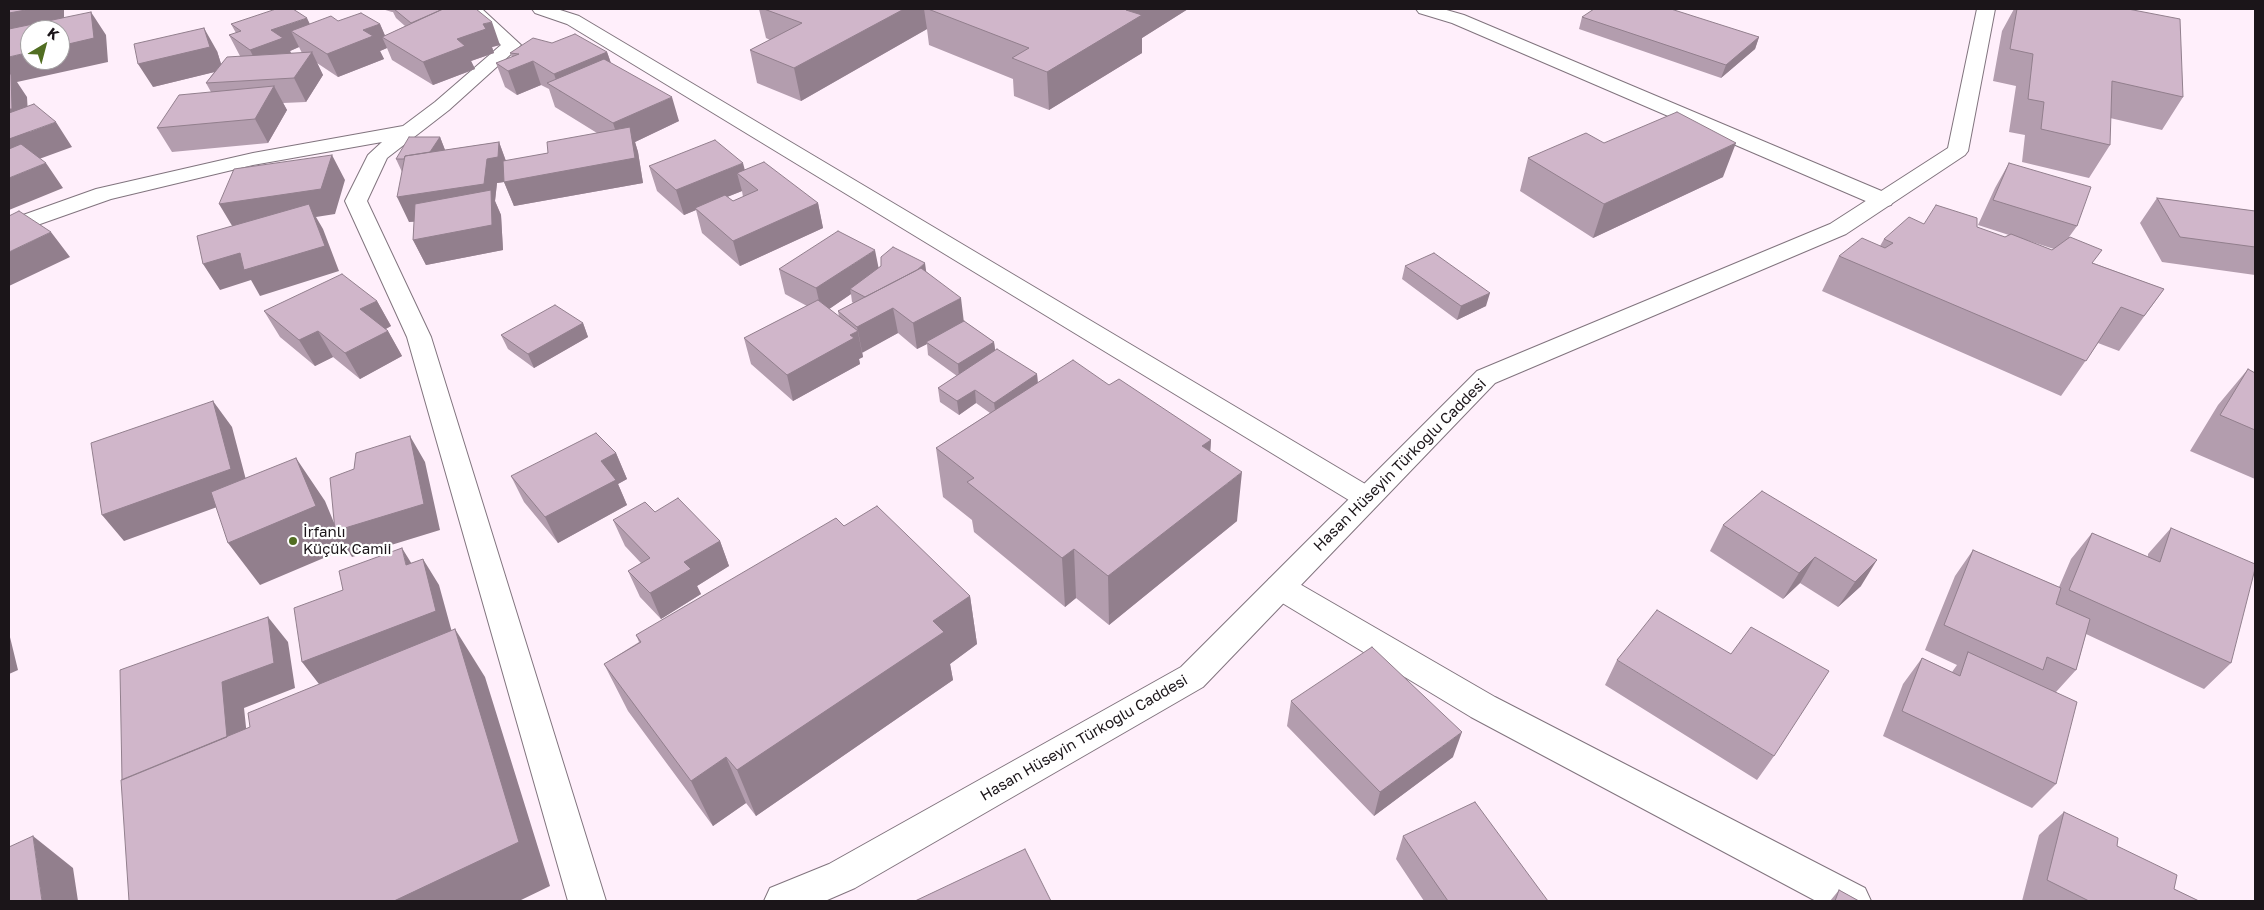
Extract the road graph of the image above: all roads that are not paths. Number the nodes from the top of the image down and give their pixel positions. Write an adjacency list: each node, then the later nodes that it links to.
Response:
1 (472, 9): 5 (street)
2 (541, 9): 8 (street)
3 (1425, 9): 6 (street)
4 (1986, 9): 6 (street, Hasan Hüseyin Türkoğlu Caddesi)
5 (409, 131): 7 (street); 10 (street)
6 (1883, 200): 8 (street, Hasan Hüseyin Türkoğlu Caddesi)
7 (9, 228)
8 (1367, 498): 9 (street, Hasan Hüseyin Türkoğlu Caddesi)
9 (1280, 587): 11 (street, Hasan Hüseyin Türkoğlu Caddesi); 12 (street)
10 (587, 901)
11 (783, 901)
12 (1852, 901)

